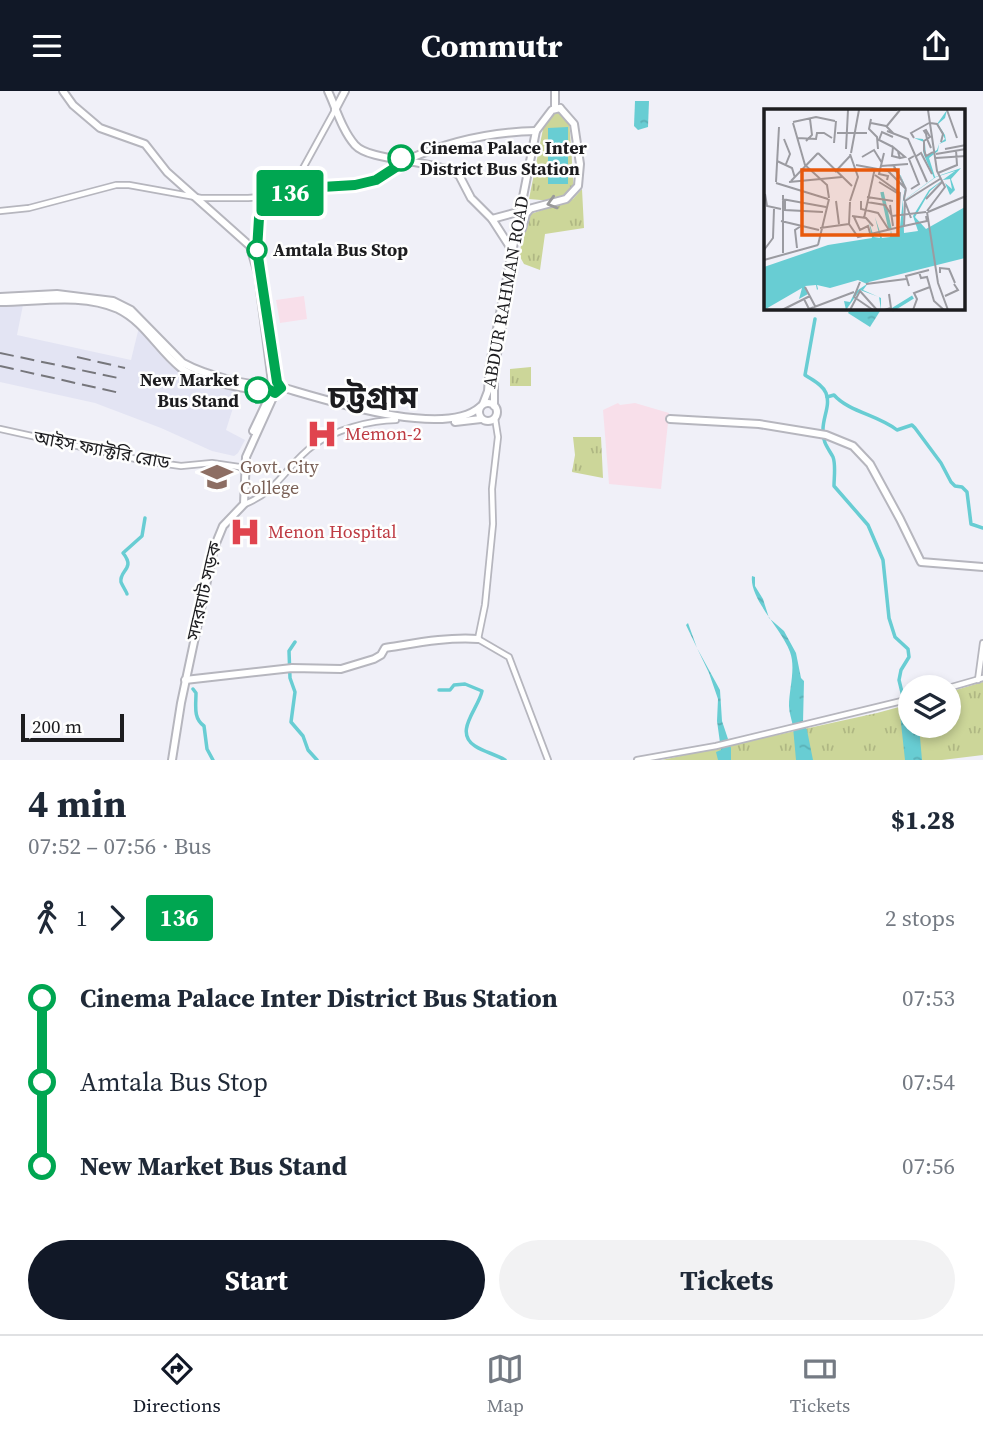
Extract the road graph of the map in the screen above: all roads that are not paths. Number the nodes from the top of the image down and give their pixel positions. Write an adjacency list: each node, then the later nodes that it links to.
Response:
1 (65, 91): 10 (main road)
2 (328, 91): 6 (main road)
3 (345, 91): 6 (main road)
4 (556, 91): 5 (main road)
5 (557, 108): 7 (main road, ABDUR RAHMAN ROAD); 11 (main road, one-way to 11)
6 (335, 110): 8 (main road); 9 (street)
7 (536, 131): 8 (main road); 13 (main road, ABDUR RAHMAN ROAD)
8 (407, 160): 9 (street); 14 (main road)
9 (274, 196): 10 (street); 15 (street)
10 (198, 197): 12 (street); 15 (main road); 18 (main road)
11 (530, 209): 13 (main road); 20 (main road)
12 (0, 211)
13 (521, 211): 14 (main road); 16 (main road, ABDUR RAHMAN ROAD)
14 (492, 219): 16 (main road)
15 (257, 250): 18 (main road)
16 (513, 251): 19 (main road, ABDUR RAHMAN ROAD)
17 (0, 299): 18 (main road)
18 (274, 387): 19 (main road); 22 (main road); 26 (main road)
19 (481, 406): 20 (main road); 23 (main road)
20 (494, 406): 21 (main road)
21 (495, 418): 23 (main road); 29 (street)
22 (396, 419): 23 (main road); 27 (street)
23 (481, 419)
24 (670, 419): 28 (main road)
25 (0, 429): 26 (street, আইস ফ্যাক্টরি রোড)
26 (244, 468): 27 (main road)
27 (242, 504): 32 (main road, সদরঘাট সড়ক)
28 (983, 567)
29 (478, 639): 32 (main road); 36 (street)
30 (983, 643): 31 (street)
31 (980, 679): 33 (street)
32 (186, 680): 35 (main road, সদরঘাট সড়ক)
33 (961, 684)
34 (898, 702): 37 (street)
35 (170, 760)
36 (548, 760)
37 (637, 760)

